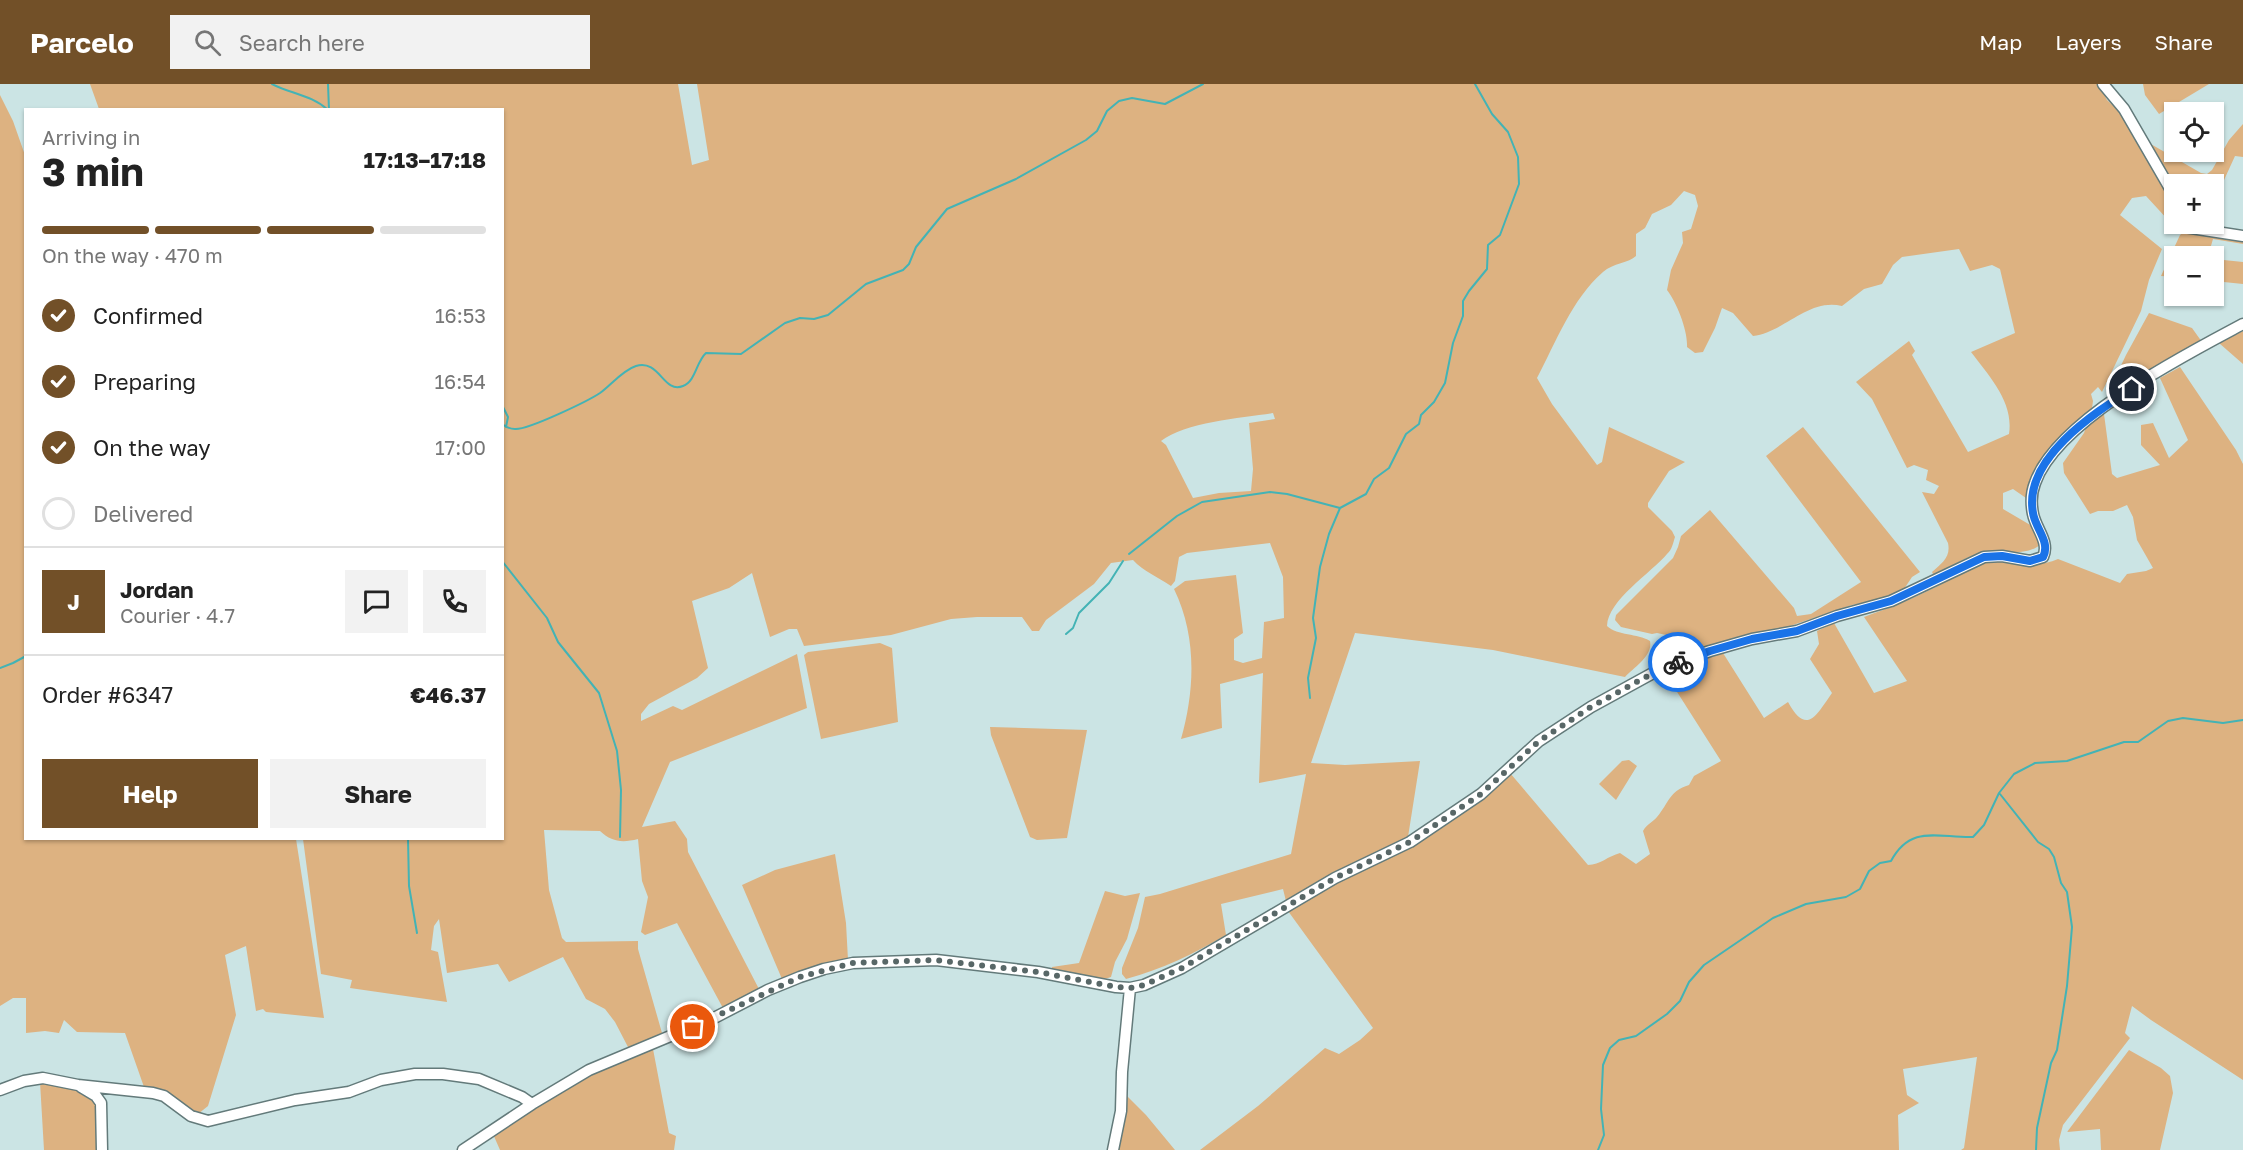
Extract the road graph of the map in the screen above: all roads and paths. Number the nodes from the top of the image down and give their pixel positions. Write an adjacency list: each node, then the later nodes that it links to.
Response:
1 (2103, 84): 2 (street)
2 (2164, 178)
3 (2224, 233): 4 (street)
4 (2243, 236)
5 (2243, 324): 6 (street)
6 (1130, 988): 9 (street); 12 (street)
7 (78, 1085): 8 (street); 9 (street); 10 (street)
8 (0, 1090)
9 (532, 1104): 11 (street)
10 (102, 1150)
11 (463, 1150)
12 (1113, 1150)

